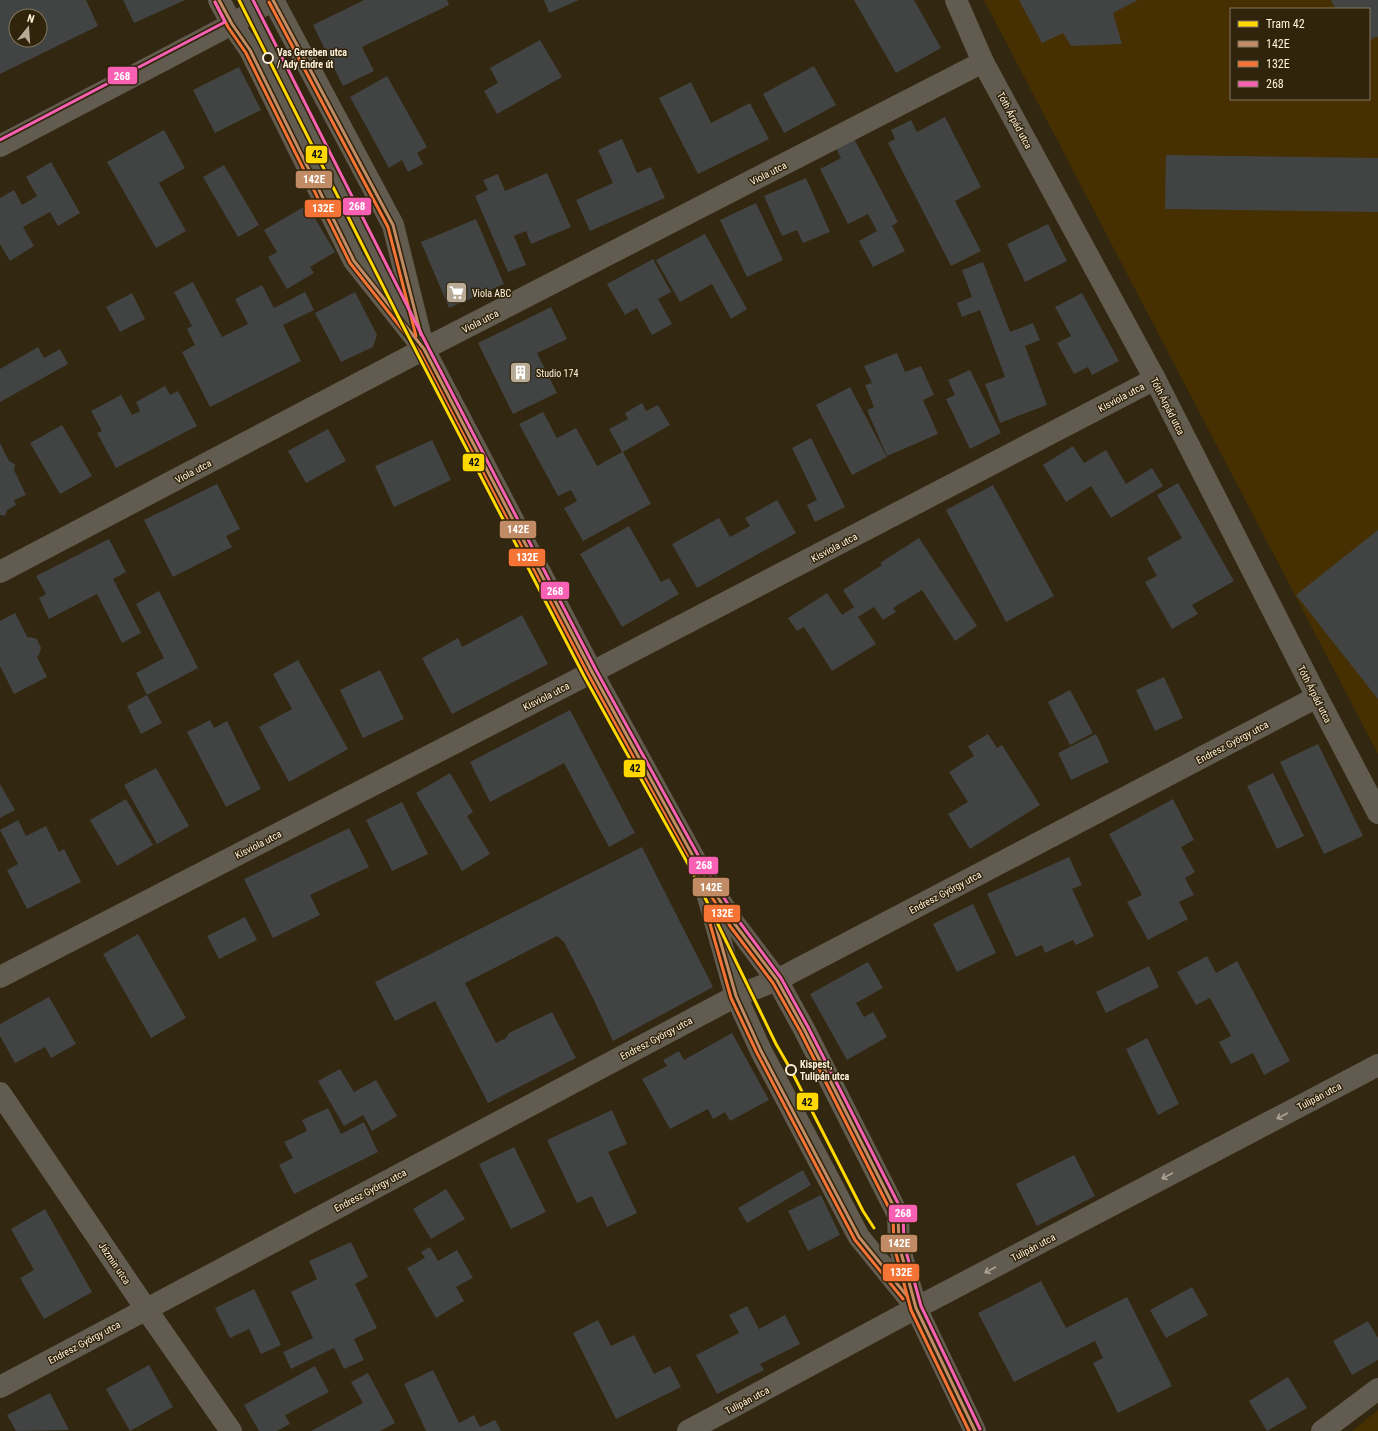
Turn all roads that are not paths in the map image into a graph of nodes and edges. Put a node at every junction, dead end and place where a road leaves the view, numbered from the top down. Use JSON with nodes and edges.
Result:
{"nodes":[{"id":1,"x":219,"y":0,"type":"edge"},
{"id":2,"x":273,"y":0,"type":"edge"},
{"id":3,"x":956,"y":0,"type":"edge"},
{"id":4,"x":250,"y":6,"type":"edge"},
{"id":5,"x":232,"y":24,"type":"junction"},
{"id":6,"x":984,"y":62,"type":"junction"},
{"id":7,"x":0,"y":146,"type":"edge"},
{"id":8,"x":424,"y":349,"type":"junction"},
{"id":9,"x":1155,"y":379,"type":"junction"},
{"id":10,"x":0,"y":572,"type":"edge"},
{"id":11,"x":592,"y":672,"type":"junction"},
{"id":12,"x":1317,"y":697,"type":"junction"},
{"id":13,"x":1378,"y":813,"type":"edge"},
{"id":14,"x":700,"y":870,"type":"junction"},
{"id":15,"x":0,"y":977,"type":"edge"},
{"id":16,"x":777,"y":980,"type":"junction"},
{"id":17,"x":736,"y":996,"type":"junction"},
{"id":18,"x":1378,"y":1065,"type":"edge"},
{"id":19,"x":0,"y":1093,"type":"edge"},
{"id":20,"x":916,"y":1308,"type":"junction"},
{"id":21,"x":146,"y":1309,"type":"junction"},
{"id":22,"x":0,"y":1388,"type":"edge"},
{"id":23,"x":1378,"y":1389,"type":"edge"},
{"id":24,"x":231,"y":1431,"type":"edge"},
{"id":25,"x":688,"y":1431,"type":"edge"},
{"id":26,"x":975,"y":1431,"type":"edge"},
{"id":27,"x":1322,"y":1431,"type":"edge"}],
"edges":[{"from":1,"to":5,"type":"street"},
{"from":2,"to":4,"type":"street"},
{"from":2,"to":8,"type":"street"},
{"from":3,"to":6,"type":"street","name":"Tóth Árpád utca"},
{"from":4,"to":5,"type":"street"},
{"from":4,"to":8,"type":"lane"},
{"from":5,"to":7,"type":"street"},
{"from":5,"to":8,"type":"street"},
{"from":6,"to":8,"type":"street","name":"Viola utca"},
{"from":6,"to":9,"type":"street","name":"Tóth Árpád utca"},
{"from":8,"to":10,"type":"street","name":"Viola utca"},
{"from":8,"to":11,"type":"street"},
{"from":9,"to":11,"type":"street","name":"Kisviola utca"},
{"from":9,"to":12,"type":"street","name":"Tóth Árpád utca"},
{"from":11,"to":14,"type":"street"},
{"from":11,"to":15,"type":"street","name":"Kisviola utca"},
{"from":12,"to":13,"type":"street","name":"Tóth Árpád utca"},
{"from":12,"to":16,"type":"street","name":"Endresz György utca"},
{"from":14,"to":16,"type":"street"},
{"from":14,"to":17,"type":"street"},
{"from":16,"to":17,"type":"street","name":"Endresz György utca"},
{"from":16,"to":20,"type":"street"},
{"from":17,"to":20,"type":"street"},
{"from":17,"to":21,"type":"street","name":"Endresz György utca"},
{"from":18,"to":20,"type":"street","name":"Tulipán utca","one_way":true},
{"from":19,"to":21,"type":"street","name":"Jázmin utca"},
{"from":20,"to":25,"type":"street","name":"Tulipán utca"},
{"from":20,"to":26,"type":"street"},
{"from":21,"to":22,"type":"street","name":"Endresz György utca"},
{"from":21,"to":24,"type":"street","name":"Jázmin utca"},
{"from":23,"to":27,"type":"street"}]}
